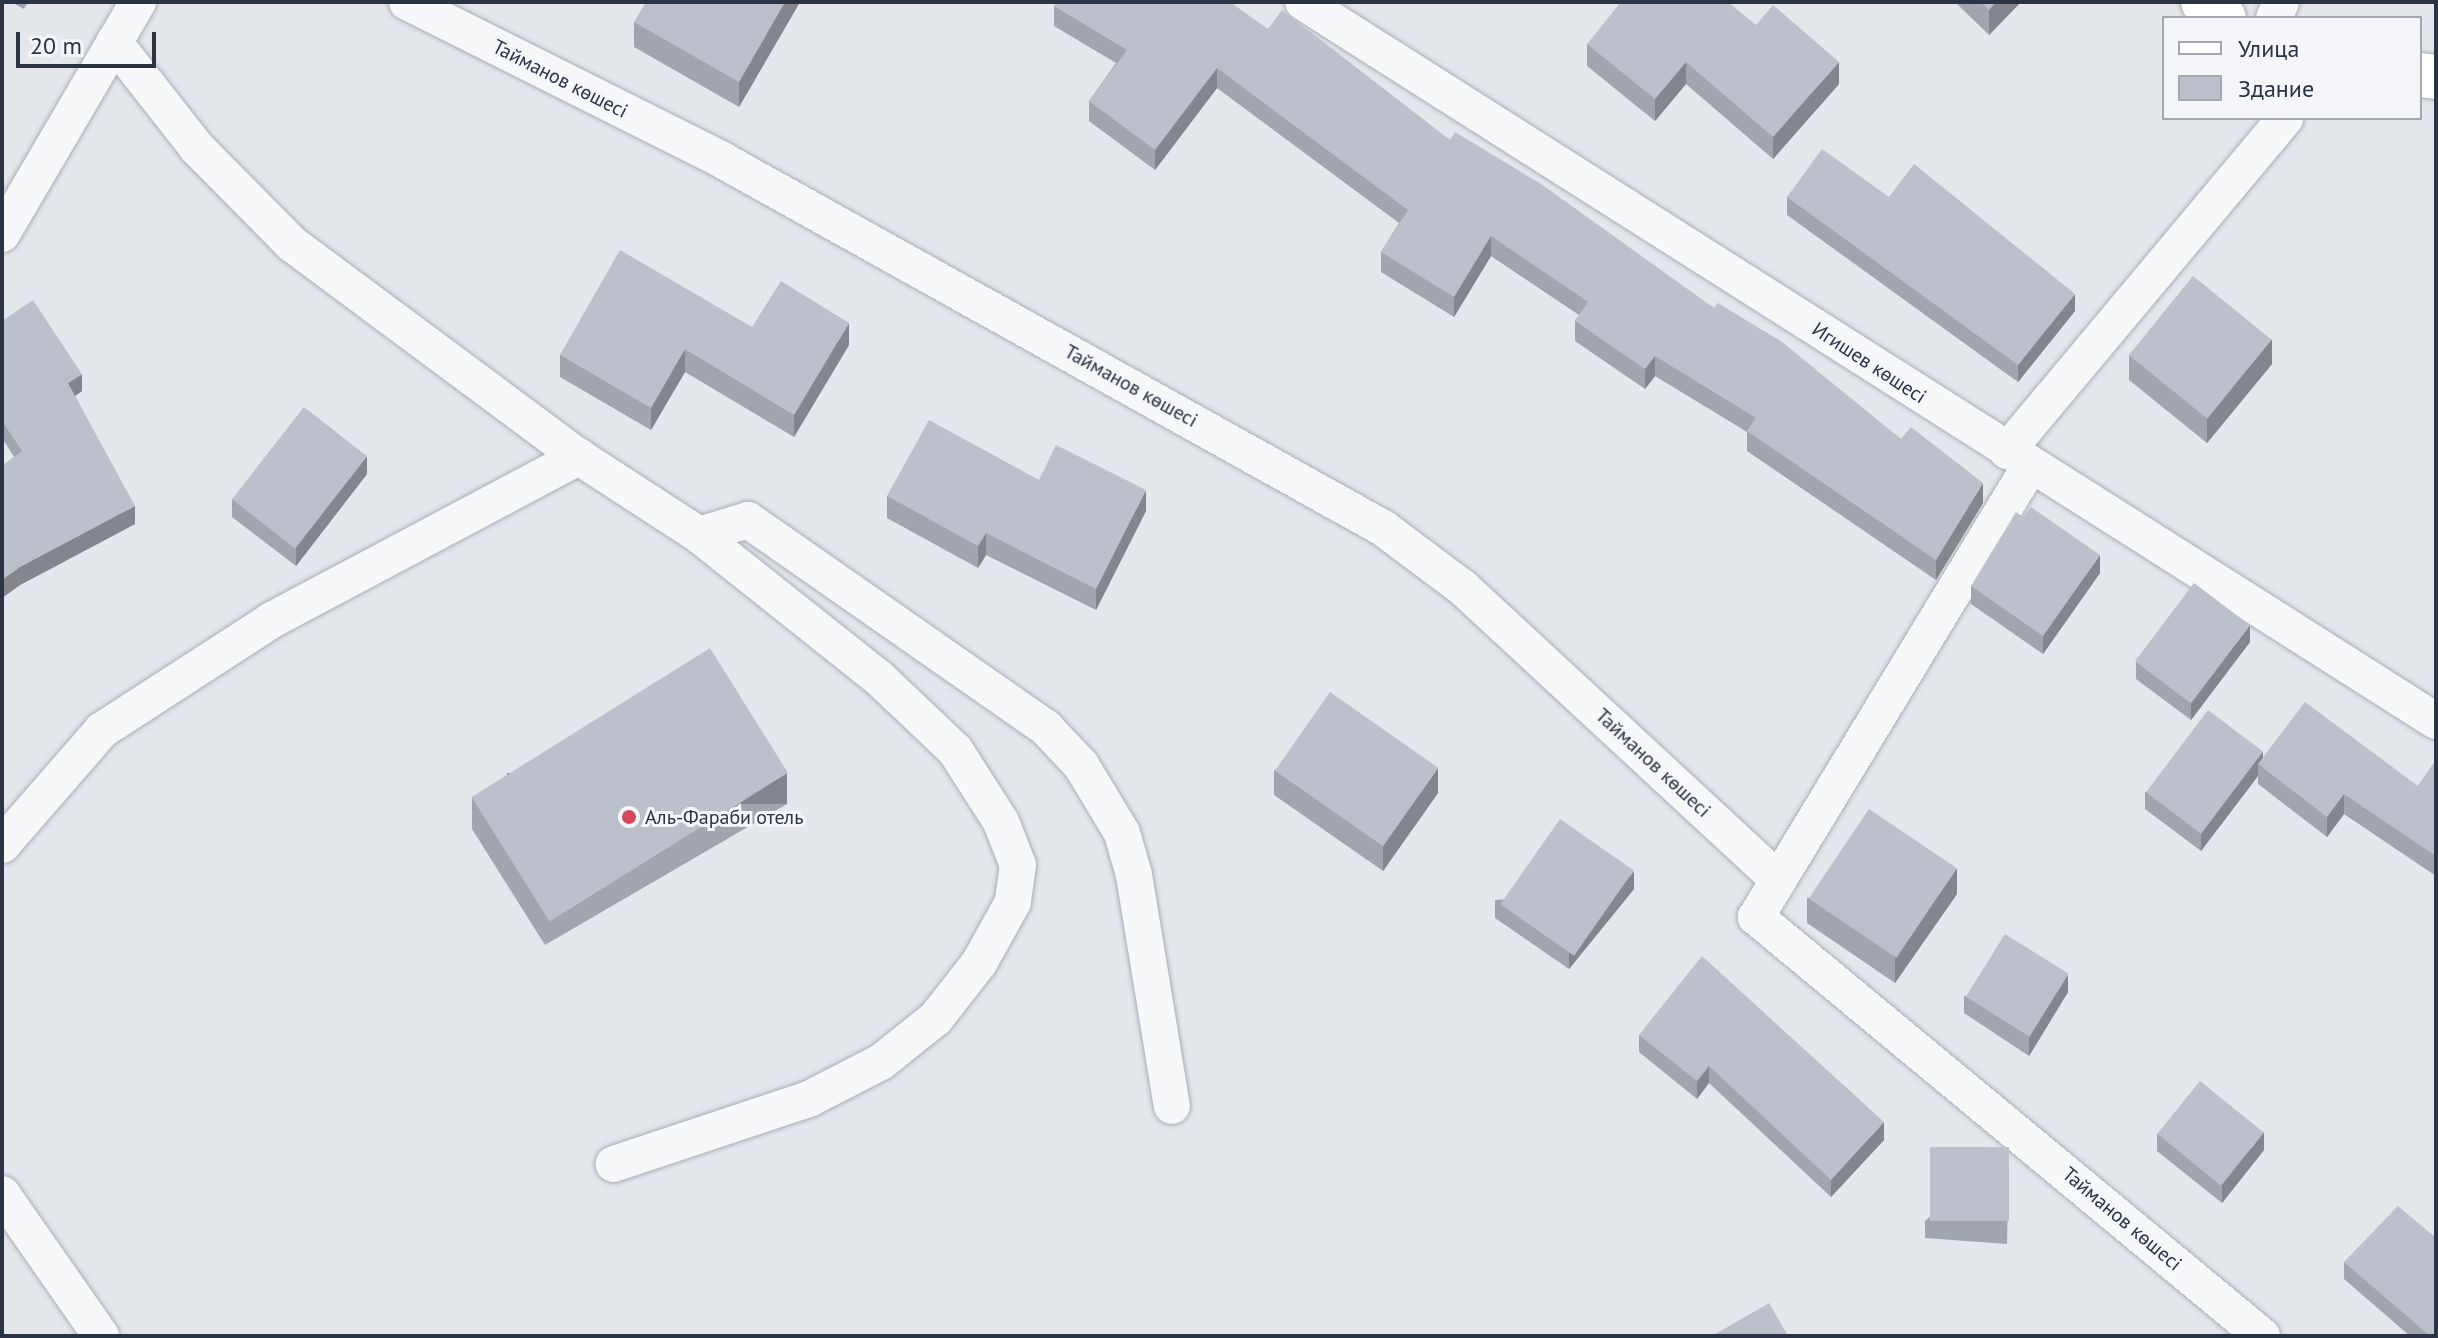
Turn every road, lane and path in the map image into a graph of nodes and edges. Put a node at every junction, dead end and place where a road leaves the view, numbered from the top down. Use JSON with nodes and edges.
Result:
{"nodes":[{"id":1,"x":138,"y":2,"type":"edge"},
{"id":2,"x":407,"y":2,"type":"edge"},
{"id":3,"x":1303,"y":2,"type":"edge"},
{"id":4,"x":2203,"y":2,"type":"edge"},
{"id":5,"x":2221,"y":16,"type":"edge"},
{"id":6,"x":114,"y":42,"type":"junction"},
{"id":7,"x":2283,"y":120,"type":"edge"},
{"id":8,"x":3,"y":230,"type":"edge"},
{"id":9,"x":579,"y":457,"type":"junction"},
{"id":10,"x":2019,"y":458,"type":"junction"},
{"id":11,"x":699,"y":535,"type":"junction"},
{"id":12,"x":2436,"y":721,"type":"edge"},
{"id":13,"x":2,"y":845,"type":"edge"},
{"id":14,"x":1778,"y":880,"type":"junction"},
{"id":15,"x":1172,"y":1106,"type":"dead end"},
{"id":16,"x":614,"y":1164,"type":"dead end"},
{"id":17,"x":2,"y":1194,"type":"edge"},
{"id":18,"x":101,"y":1336,"type":"edge"},
{"id":19,"x":2262,"y":1336,"type":"edge"}],
"edges":[{"from":1,"to":6,"type":"street"},
{"from":2,"to":14,"type":"street","name":"Тайманов көшесі"},
{"from":3,"to":10,"type":"street","name":"Игишев көшесі"},
{"from":4,"to":5,"type":"street"},
{"from":6,"to":8,"type":"street"},
{"from":6,"to":9,"type":"street"},
{"from":7,"to":10,"type":"street","name":"Тайманов көшесі"},
{"from":9,"to":11,"type":"street"},
{"from":9,"to":13,"type":"street"},
{"from":10,"to":12,"type":"street","name":"Игишев көшесі"},
{"from":10,"to":14,"type":"street","name":"Тайманов көшесі"},
{"from":11,"to":15,"type":"street"},
{"from":11,"to":16,"type":"street"},
{"from":14,"to":19,"type":"street","name":"Тайманов көшесі"},
{"from":17,"to":18,"type":"street"}]}
